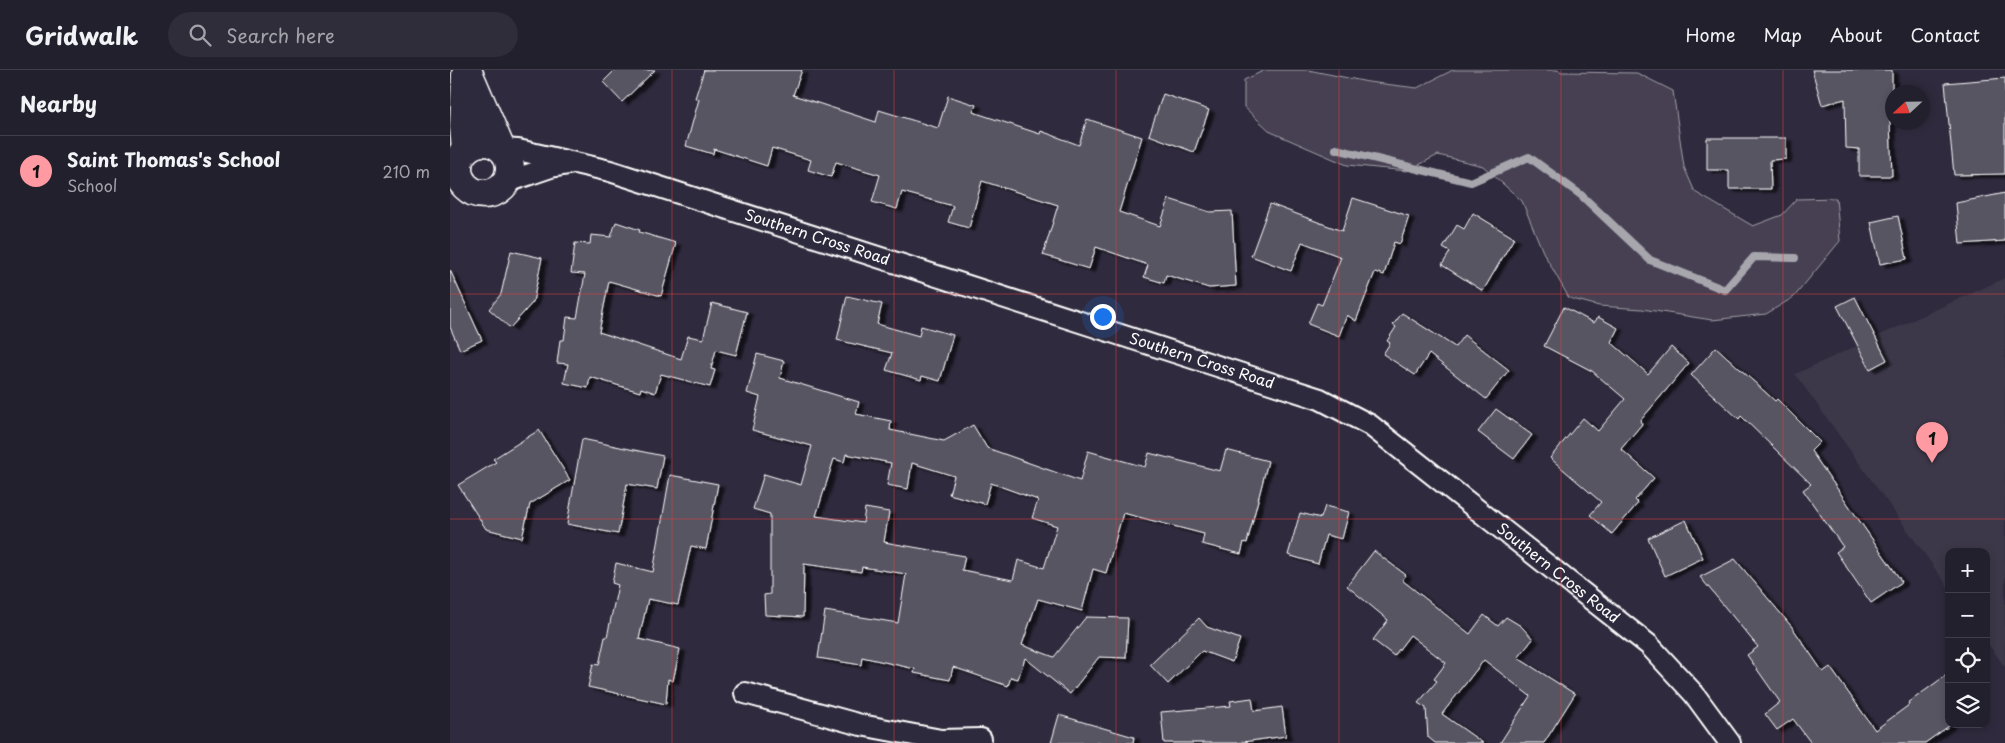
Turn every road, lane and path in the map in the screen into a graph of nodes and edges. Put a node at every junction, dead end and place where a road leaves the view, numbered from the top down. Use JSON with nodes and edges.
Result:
{"nodes":[{"id":1,"x":467,"y":70,"type":"edge"},
{"id":2,"x":501,"y":148,"type":"junction"},
{"id":3,"x":458,"y":162,"type":"edge"},
{"id":4,"x":571,"y":163,"type":"junction"},
{"id":5,"x":507,"y":182,"type":"junction"},
{"id":6,"x":478,"y":194,"type":"junction"},
{"id":7,"x":450,"y":202,"type":"edge"},
{"id":8,"x":745,"y":693,"type":"dead end"},
{"id":9,"x":859,"y":734,"type":"edge"},
{"id":10,"x":981,"y":739,"type":"dead end"},
{"id":11,"x":1730,"y":743,"type":"edge"}],
"edges":[{"from":1,"to":2,"type":"street"},
{"from":1,"to":3,"type":"street"},
{"from":2,"to":3,"type":"street"},
{"from":2,"to":4,"type":"street","name":"Southern Cross Road"},
{"from":2,"to":5,"type":"street"},
{"from":3,"to":6,"type":"street"},
{"from":4,"to":5,"type":"street","name":"Southern Cross Road"},
{"from":4,"to":11,"type":"street","name":"Southern Cross Road"},
{"from":5,"to":6,"type":"street"},
{"from":6,"to":7,"type":"street"},
{"from":8,"to":9,"type":"street"},
{"from":9,"to":10,"type":"street"}]}
